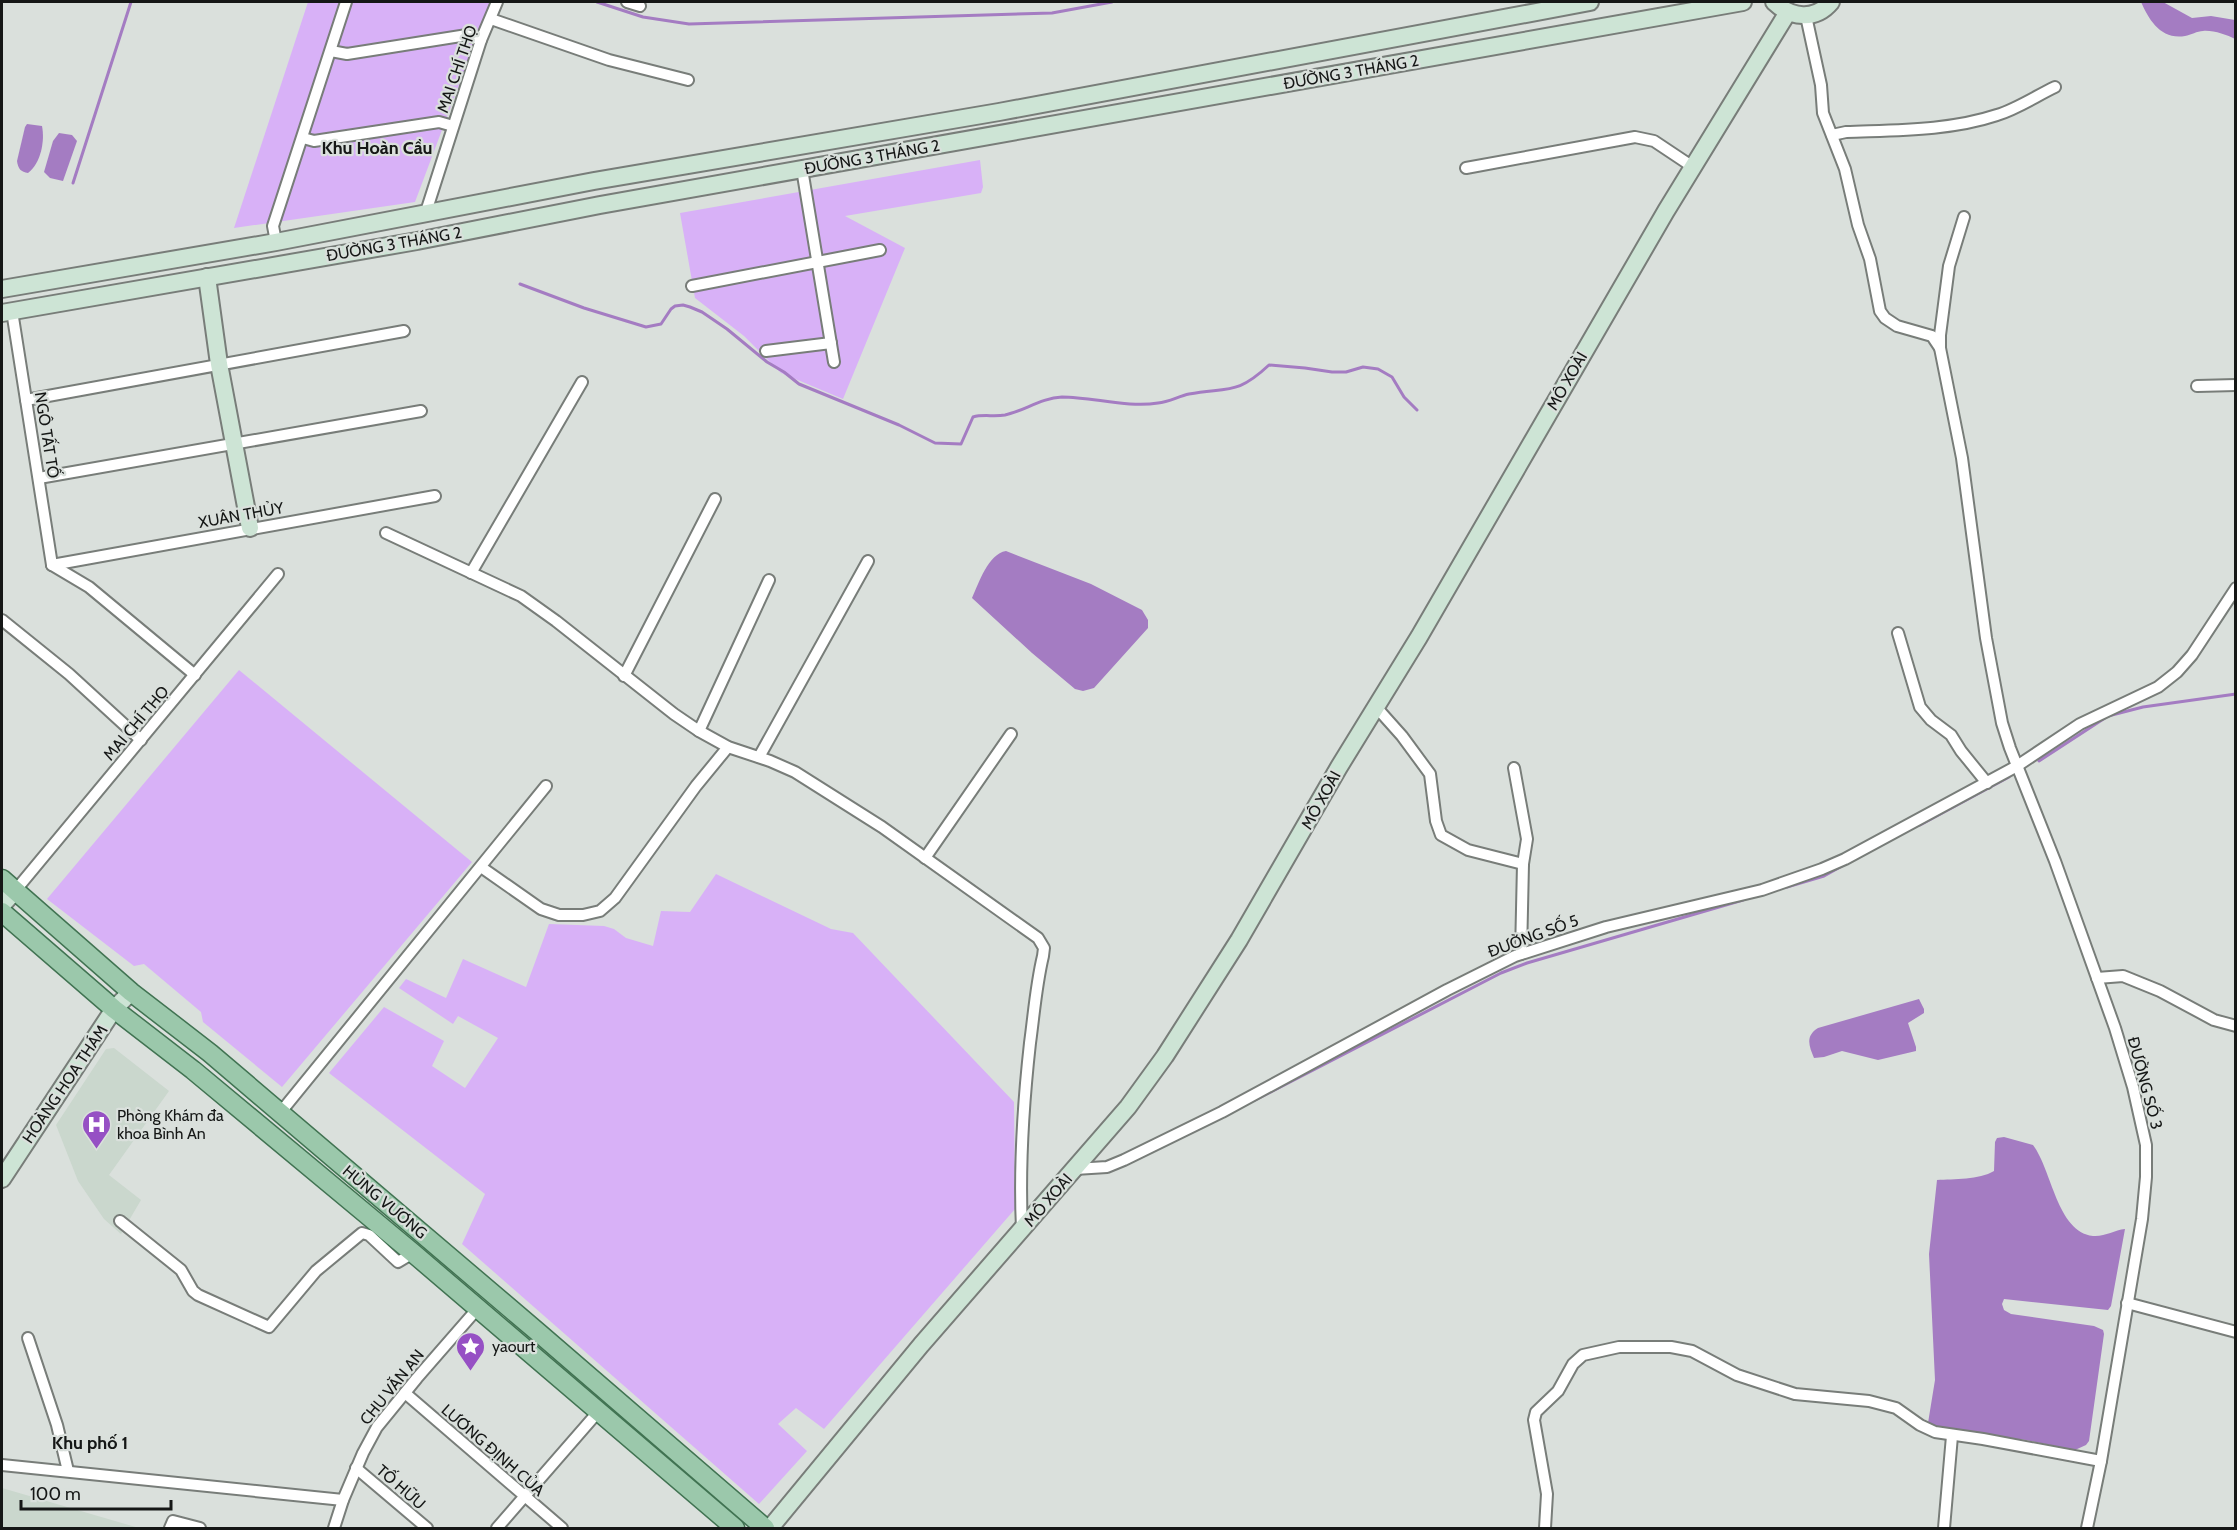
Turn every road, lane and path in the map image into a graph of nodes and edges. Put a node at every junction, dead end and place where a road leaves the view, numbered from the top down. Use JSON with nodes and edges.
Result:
{"nodes":[{"id":1,"x":346,"y":2,"type":"edge"},
{"id":2,"x":497,"y":2,"type":"edge"},
{"id":3,"x":627,"y":2,"type":"edge"},
{"id":4,"x":1590,"y":2,"type":"edge"},
{"id":5,"x":1743,"y":2,"type":"edge"},
{"id":6,"x":1831,"y":2,"type":"edge"},
{"id":7,"x":640,"y":6,"type":"dead end"},
{"id":8,"x":1781,"y":7,"type":"edge"},
{"id":9,"x":1806,"y":16,"type":"junction"},
{"id":10,"x":491,"y":19,"type":"junction"},
{"id":11,"x":1497,"y":20,"type":"junction"},
{"id":12,"x":481,"y":40,"type":"junction"},
{"id":13,"x":1502,"y":45,"type":"junction"},
{"id":14,"x":331,"y":51,"type":"junction"},
{"id":15,"x":688,"y":80,"type":"dead end"},
{"id":16,"x":2055,"y":87,"type":"dead end"},
{"id":17,"x":999,"y":112,"type":"junction"},
{"id":18,"x":453,"y":126,"type":"junction"},
{"id":19,"x":1001,"y":134,"type":"junction"},
{"id":20,"x":1832,"y":135,"type":"junction"},
{"id":21,"x":303,"y":138,"type":"junction"},
{"id":22,"x":1693,"y":167,"type":"junction"},
{"id":23,"x":1466,"y":168,"type":"dead end"},
{"id":24,"x":802,"y":169,"type":"junction"},
{"id":25,"x":594,"y":182,"type":"junction"},
{"id":26,"x":600,"y":206,"type":"junction"},
{"id":27,"x":425,"y":215,"type":"junction"},
{"id":28,"x":1964,"y":217,"type":"dead end"},
{"id":29,"x":276,"y":242,"type":"junction"},
{"id":30,"x":880,"y":250,"type":"dead end"},
{"id":31,"x":817,"y":262,"type":"junction"},
{"id":32,"x":207,"y":277,"type":"junction"},
{"id":33,"x":2,"y":286,"type":"edge"},
{"id":34,"x":692,"y":286,"type":"dead end"},
{"id":35,"x":7,"y":312,"type":"edge"},
{"id":36,"x":404,"y":331,"type":"dead end"},
{"id":37,"x":831,"y":343,"type":"junction"},
{"id":38,"x":1940,"y":348,"type":"junction"},
{"id":39,"x":766,"y":351,"type":"dead end"},
{"id":40,"x":834,"y":363,"type":"dead end"},
{"id":41,"x":219,"y":364,"type":"junction"},
{"id":42,"x":582,"y":382,"type":"dead end"},
{"id":43,"x":2235,"y":385,"type":"edge"},
{"id":44,"x":2197,"y":386,"type":"dead end"},
{"id":45,"x":26,"y":400,"type":"junction"},
{"id":46,"x":421,"y":411,"type":"dead end"},
{"id":47,"x":234,"y":445,"type":"junction"},
{"id":48,"x":39,"y":478,"type":"junction"},
{"id":49,"x":435,"y":496,"type":"dead end"},
{"id":50,"x":715,"y":499,"type":"dead end"},
{"id":51,"x":250,"y":528,"type":"junction"},
{"id":52,"x":386,"y":533,"type":"dead end"},
{"id":53,"x":868,"y":561,"type":"dead end"},
{"id":54,"x":52,"y":565,"type":"junction"},
{"id":55,"x":471,"y":573,"type":"junction"},
{"id":56,"x":278,"y":574,"type":"dead end"},
{"id":57,"x":769,"y":580,"type":"dead end"},
{"id":58,"x":2235,"y":588,"type":"edge"},
{"id":59,"x":2,"y":620,"type":"edge"},
{"id":60,"x":1898,"y":633,"type":"dead end"},
{"id":61,"x":195,"y":675,"type":"junction"},
{"id":62,"x":624,"y":676,"type":"junction"},
{"id":63,"x":1377,"y":708,"type":"junction"},
{"id":64,"x":699,"y":731,"type":"junction"},
{"id":65,"x":1011,"y":734,"type":"dead end"},
{"id":66,"x":141,"y":740,"type":"junction"},
{"id":67,"x":728,"y":747,"type":"junction"},
{"id":68,"x":759,"y":757,"type":"junction"},
{"id":69,"x":2017,"y":766,"type":"junction"},
{"id":70,"x":1514,"y":768,"type":"dead end"},
{"id":71,"x":1987,"y":783,"type":"junction"},
{"id":72,"x":546,"y":786,"type":"dead end"},
{"id":73,"x":925,"y":858,"type":"junction"},
{"id":74,"x":1523,"y":864,"type":"junction"},
{"id":75,"x":481,"y":867,"type":"junction"},
{"id":76,"x":8,"y":885,"type":"edge"},
{"id":77,"x":2,"y":905,"type":"edge"},
{"id":78,"x":2,"y":912,"type":"edge"},
{"id":79,"x":1521,"y":954,"type":"junction"},
{"id":80,"x":2097,"y":978,"type":"junction"},
{"id":81,"x":131,"y":992,"type":"junction"},
{"id":82,"x":114,"y":1009,"type":"junction"},
{"id":83,"x":2235,"y":1026,"type":"edge"},
{"id":84,"x":280,"y":1113,"type":"junction"},
{"id":85,"x":266,"y":1131,"type":"junction"},
{"id":86,"x":1075,"y":1170,"type":"junction"},
{"id":87,"x":2,"y":1179,"type":"edge"},
{"id":88,"x":120,"y":1221,"type":"dead end"},
{"id":89,"x":1023,"y":1229,"type":"junction"},
{"id":90,"x":413,"y":1253,"type":"junction"},
{"id":91,"x":2127,"y":1304,"type":"junction"},
{"id":92,"x":478,"y":1308,"type":"junction"},
{"id":93,"x":2235,"y":1332,"type":"edge"},
{"id":94,"x":28,"y":1338,"type":"dead end"},
{"id":95,"x":405,"y":1393,"type":"junction"},
{"id":96,"x":598,"y":1412,"type":"junction"},
{"id":97,"x":1952,"y":1436,"type":"junction"},
{"id":98,"x":2101,"y":1461,"type":"junction"},
{"id":99,"x":2,"y":1465,"type":"edge"},
{"id":100,"x":356,"y":1468,"type":"junction"},
{"id":101,"x":68,"y":1471,"type":"junction"},
{"id":102,"x":524,"y":1496,"type":"junction"},
{"id":103,"x":343,"y":1500,"type":"junction"},
{"id":104,"x":414,"y":1524,"type":"edge"},
{"id":105,"x":172,"y":1525,"type":"edge"},
{"id":106,"x":200,"y":1528,"type":"edge"},
{"id":107,"x":334,"y":1528,"type":"edge"},
{"id":108,"x":427,"y":1528,"type":"edge"},
{"id":109,"x":497,"y":1528,"type":"edge"},
{"id":110,"x":562,"y":1528,"type":"edge"},
{"id":111,"x":735,"y":1528,"type":"edge"},
{"id":112,"x":765,"y":1528,"type":"edge"},
{"id":113,"x":770,"y":1528,"type":"edge"},
{"id":114,"x":1545,"y":1528,"type":"edge"},
{"id":115,"x":1944,"y":1528,"type":"edge"},
{"id":116,"x":2087,"y":1528,"type":"edge"}],
"edges":[{"from":1,"to":14,"type":"street"},
{"from":2,"to":10,"type":"street","name":"MAI CHÍ THỌ"},
{"from":3,"to":7,"type":"street"},
{"from":4,"to":11,"type":"main road","name":"ĐƯỜNG 3 THÁNG 2"},
{"from":5,"to":13,"type":"main road","name":"ĐƯỜNG 3 THÁNG 2"},
{"from":6,"to":9,"type":"main road"},
{"from":8,"to":9,"type":"main road"},
{"from":8,"to":22,"type":"main road","name":"MÔ XOÀI"},
{"from":9,"to":20,"type":"street"},
{"from":10,"to":12,"type":"street","name":"MAI CHÍ THỌ"},
{"from":10,"to":15,"type":"street"},
{"from":11,"to":13,"type":"main road"},
{"from":11,"to":17,"type":"main road","name":"ĐƯỜNG 3 THÁNG 2"},
{"from":12,"to":14,"type":"street"},
{"from":12,"to":18,"type":"street","name":"MAI CHÍ THỌ"},
{"from":13,"to":19,"type":"main road","name":"ĐƯỜNG 3 THÁNG 2"},
{"from":14,"to":21,"type":"street"},
{"from":16,"to":20,"type":"street"},
{"from":17,"to":19,"type":"main road"},
{"from":17,"to":25,"type":"main road","name":"ĐƯỜNG 3 THÁNG 2"},
{"from":18,"to":21,"type":"street"},
{"from":18,"to":27,"type":"street","name":"MAI CHÍ THỌ"},
{"from":19,"to":24,"type":"main road","name":"ĐƯỜNG 3 THÁNG 2"},
{"from":20,"to":38,"type":"street"},
{"from":21,"to":29,"type":"street"},
{"from":22,"to":23,"type":"street"},
{"from":22,"to":63,"type":"main road","name":"MÔ XOÀI"},
{"from":24,"to":26,"type":"main road","name":"ĐƯỜNG 3 THÁNG 2"},
{"from":24,"to":31,"type":"street"},
{"from":25,"to":26,"type":"main road"},
{"from":25,"to":27,"type":"main road","name":"ĐƯỜNG 3 THÁNG 2"},
{"from":26,"to":32,"type":"main road","name":"ĐƯỜNG 3 THÁNG 2"},
{"from":27,"to":29,"type":"main road","name":"ĐƯỜNG 3 THÁNG 2"},
{"from":28,"to":38,"type":"street","name":"ĐƯỜNG SỐ 3"},
{"from":29,"to":33,"type":"main road","name":"ĐƯỜNG 3 THÁNG 2"},
{"from":30,"to":31,"type":"street"},
{"from":31,"to":34,"type":"street"},
{"from":31,"to":37,"type":"street"},
{"from":32,"to":35,"type":"main road","name":"ĐƯỜNG 3 THÁNG 2"},
{"from":32,"to":41,"type":"main road"},
{"from":35,"to":45,"type":"street","name":"NGÔ TẤT TỐ"},
{"from":36,"to":41,"type":"street"},
{"from":37,"to":39,"type":"street"},
{"from":37,"to":40,"type":"street"},
{"from":38,"to":69,"type":"street","name":"ĐƯỜNG SỐ 3"},
{"from":41,"to":45,"type":"street"},
{"from":41,"to":47,"type":"main road"},
{"from":42,"to":55,"type":"street"},
{"from":43,"to":44,"type":"street"},
{"from":45,"to":48,"type":"street","name":"NGÔ TẤT TỐ"},
{"from":46,"to":47,"type":"street"},
{"from":47,"to":48,"type":"street"},
{"from":47,"to":51,"type":"main road"},
{"from":48,"to":54,"type":"street","name":"NGÔ TẤT TỐ"},
{"from":49,"to":51,"type":"street","name":"XUÂN THỦY"},
{"from":50,"to":62,"type":"street"},
{"from":51,"to":54,"type":"street","name":"XUÂN THỦY"},
{"from":52,"to":55,"type":"street"},
{"from":53,"to":68,"type":"street"},
{"from":54,"to":61,"type":"street"},
{"from":55,"to":62,"type":"street"},
{"from":56,"to":61,"type":"street","name":"MAI CHÍ THỌ"},
{"from":57,"to":64,"type":"street"},
{"from":58,"to":69,"type":"street","name":"ĐƯỜNG SỐ 5"},
{"from":59,"to":66,"type":"street"},
{"from":60,"to":71,"type":"street"},
{"from":61,"to":66,"type":"street","name":"MAI CHÍ THỌ"},
{"from":62,"to":64,"type":"street"},
{"from":63,"to":74,"type":"street"},
{"from":63,"to":86,"type":"main road","name":"MÔ XOÀI"},
{"from":64,"to":67,"type":"street"},
{"from":65,"to":73,"type":"street"},
{"from":66,"to":76,"type":"street","name":"MAI CHÍ THỌ"},
{"from":67,"to":68,"type":"street"},
{"from":67,"to":75,"type":"street"},
{"from":68,"to":73,"type":"street"},
{"from":69,"to":71,"type":"street","name":"ĐƯỜNG SỐ 5"},
{"from":69,"to":80,"type":"street","name":"ĐƯỜNG SỐ 3"},
{"from":70,"to":74,"type":"street"},
{"from":71,"to":79,"type":"street","name":"ĐƯỜNG SỐ 5"},
{"from":72,"to":75,"type":"street"},
{"from":73,"to":89,"type":"street"},
{"from":74,"to":79,"type":"street"},
{"from":75,"to":84,"type":"street"},
{"from":76,"to":77,"type":"main road"},
{"from":76,"to":81,"type":"main road","name":"HÙNG VƯƠNG"},
{"from":78,"to":82,"type":"main road","name":"HÙNG VƯƠNG"},
{"from":79,"to":86,"type":"street","name":"ĐƯỜNG SỐ 5"},
{"from":80,"to":83,"type":"street"},
{"from":80,"to":91,"type":"street","name":"ĐƯỜNG SỐ 3"},
{"from":81,"to":82,"type":"main road","name":"HOÀNG HOA THÁM"},
{"from":81,"to":84,"type":"main road","name":"HÙNG VƯƠNG"},
{"from":82,"to":85,"type":"main road","name":"HÙNG VƯƠNG"},
{"from":82,"to":87,"type":"main road","name":"HOÀNG HOA THÁM"},
{"from":84,"to":85,"type":"main road"},
{"from":84,"to":112,"type":"main road","name":"HÙNG VƯƠNG"},
{"from":85,"to":90,"type":"main road","name":"HÙNG VƯƠNG"},
{"from":86,"to":89,"type":"main road","name":"MÔ XOÀI"},
{"from":88,"to":90,"type":"street"},
{"from":89,"to":113,"type":"main road","name":"MÔ XOÀI"},
{"from":90,"to":92,"type":"main road","name":"HÙNG VƯƠNG"},
{"from":91,"to":93,"type":"street"},
{"from":91,"to":98,"type":"street","name":"ĐƯỜNG SỐ 3"},
{"from":92,"to":95,"type":"street","name":"CHU VĂN AN"},
{"from":92,"to":96,"type":"main road","name":"HÙNG VƯƠNG"},
{"from":94,"to":101,"type":"street"},
{"from":95,"to":100,"type":"street","name":"CHU VĂN AN"},
{"from":95,"to":102,"type":"street","name":"LƯƠNG ĐỊNH CỦA"},
{"from":96,"to":102,"type":"street"},
{"from":96,"to":111,"type":"main road","name":"HÙNG VƯƠNG"},
{"from":97,"to":98,"type":"street"},
{"from":97,"to":114,"type":"street"},
{"from":97,"to":115,"type":"street"},
{"from":98,"to":116,"type":"street","name":"ĐƯỜNG SỐ 3"},
{"from":99,"to":101,"type":"street"},
{"from":100,"to":103,"type":"street","name":"CHU VĂN AN"},
{"from":100,"to":104,"type":"street","name":"TỐ HỮU"},
{"from":101,"to":103,"type":"street"},
{"from":102,"to":109,"type":"street"},
{"from":102,"to":110,"type":"street","name":"LƯƠNG ĐỊNH CỦA"},
{"from":103,"to":107,"type":"street","name":"CHU VĂN AN"},
{"from":104,"to":108,"type":"street","name":"TỐ HỮU"},
{"from":105,"to":106,"type":"street"}]}
